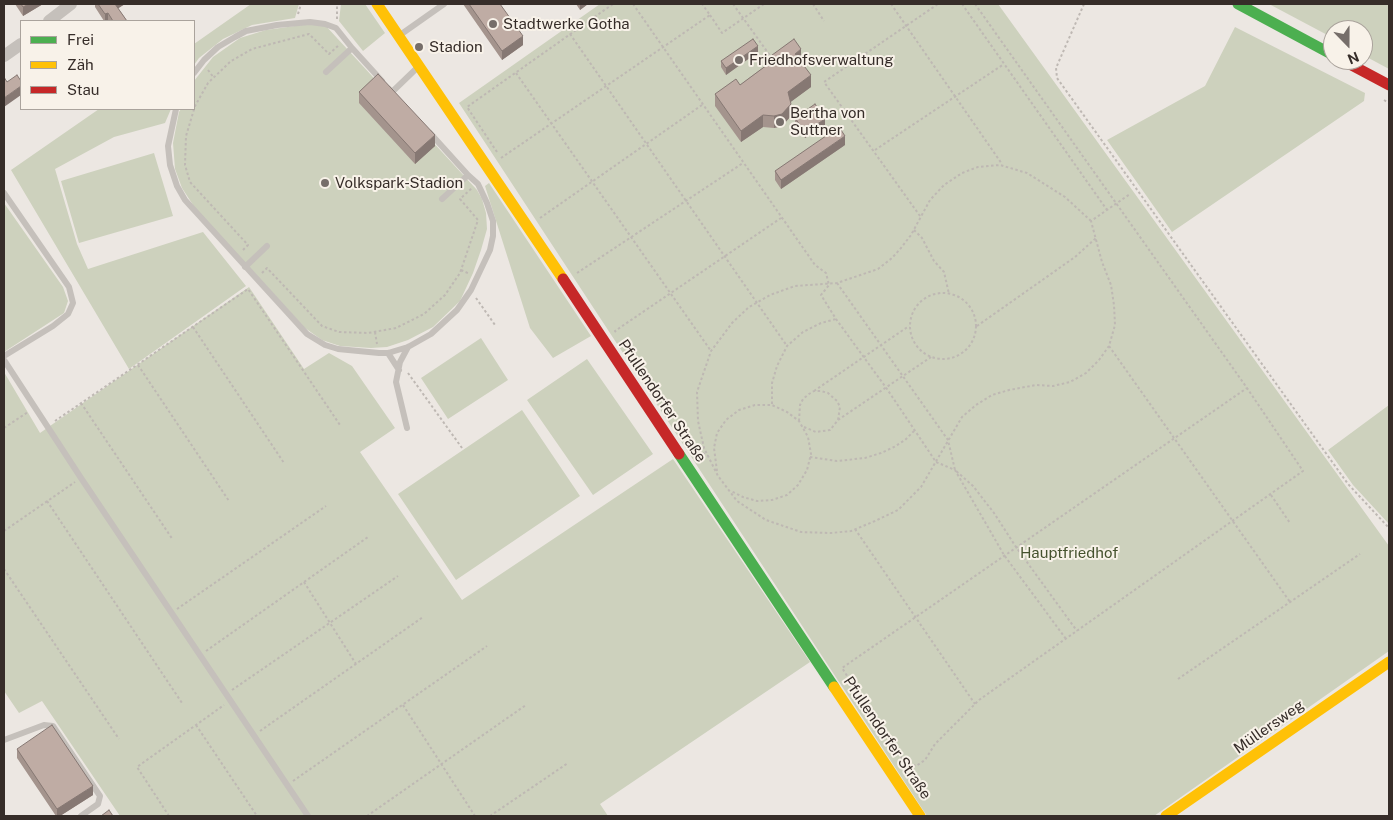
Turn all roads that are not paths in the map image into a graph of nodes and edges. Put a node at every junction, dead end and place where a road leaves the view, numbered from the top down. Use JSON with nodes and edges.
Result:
{"nodes":[{"id":1,"x":71,"y":4,"type":"edge"},
{"id":2,"x":377,"y":4,"type":"edge"},
{"id":3,"x":444,"y":4,"type":"edge"},
{"id":4,"x":1238,"y":4,"type":"edge"},
{"id":5,"x":50,"y":20,"type":"edge"},
{"id":6,"x":399,"y":36,"type":"junction"},
{"id":7,"x":20,"y":45,"type":"edge"},
{"id":8,"x":352,"y":48,"type":"junction"},
{"id":9,"x":1323,"y":50,"type":"edge"},
{"id":10,"x":4,"y":56,"type":"edge"},
{"id":11,"x":419,"y":66,"type":"junction"},
{"id":12,"x":1361,"y":70,"type":"edge"},
{"id":13,"x":195,"y":72,"type":"edge"},
{"id":14,"x":326,"y":72,"type":"dead end"},
{"id":15,"x":1389,"y":85,"type":"edge"},
{"id":16,"x":392,"y":92,"type":"junction"},
{"id":17,"x":399,"y":99,"type":"edge"},
{"id":18,"x":176,"y":110,"type":"edge"},
{"id":19,"x":425,"y":128,"type":"edge"},
{"id":20,"x":468,"y":175,"type":"junction"},
{"id":21,"x":4,"y":193,"type":"edge"},
{"id":22,"x":442,"y":199,"type":"dead end"},
{"id":23,"x":267,"y":246,"type":"dead end"},
{"id":24,"x":244,"y":267,"type":"junction"},
{"id":25,"x":408,"y":347,"type":"junction"},
{"id":26,"x":388,"y":353,"type":"junction"},
{"id":27,"x":4,"y":356,"type":"edge"},
{"id":28,"x":4,"y":360,"type":"edge"},
{"id":29,"x":398,"y":370,"type":"junction"},
{"id":30,"x":407,"y":428,"type":"dead end"},
{"id":31,"x":1389,"y":662,"type":"edge"},
{"id":32,"x":4,"y":740,"type":"edge"},
{"id":33,"x":81,"y":816,"type":"edge"},
{"id":34,"x":308,"y":816,"type":"edge"},
{"id":35,"x":920,"y":816,"type":"edge"},
{"id":36,"x":1166,"y":816,"type":"edge"}],
"edges":[{"from":1,"to":5,"type":"street"},
{"from":2,"to":6,"type":"street","name":"Pfullendorfer Straße"},
{"from":3,"to":6,"type":"lane"},
{"from":4,"to":9,"type":"street"},
{"from":6,"to":11,"type":"street","name":"Pfullendorfer Straße"},
{"from":7,"to":10,"type":"street"},
{"from":8,"to":13,"type":"lane"},
{"from":8,"to":14,"type":"lane"},
{"from":8,"to":16,"type":"lane"},
{"from":11,"to":16,"type":"lane"},
{"from":11,"to":35,"type":"street","name":"Pfullendorfer Straße"},
{"from":12,"to":15,"type":"street"},
{"from":16,"to":17,"type":"lane"},
{"from":18,"to":24,"type":"lane"},
{"from":19,"to":20,"type":"lane"},
{"from":20,"to":22,"type":"lane"},
{"from":20,"to":25,"type":"lane"},
{"from":21,"to":27,"type":"lane"},
{"from":23,"to":24,"type":"lane"},
{"from":24,"to":26,"type":"lane"},
{"from":25,"to":26,"type":"lane"},
{"from":25,"to":29,"type":"lane"},
{"from":26,"to":29,"type":"lane"},
{"from":28,"to":34,"type":"lane"},
{"from":29,"to":30,"type":"lane"},
{"from":31,"to":36,"type":"street","name":"Müllersweg"},
{"from":32,"to":33,"type":"lane"}]}
